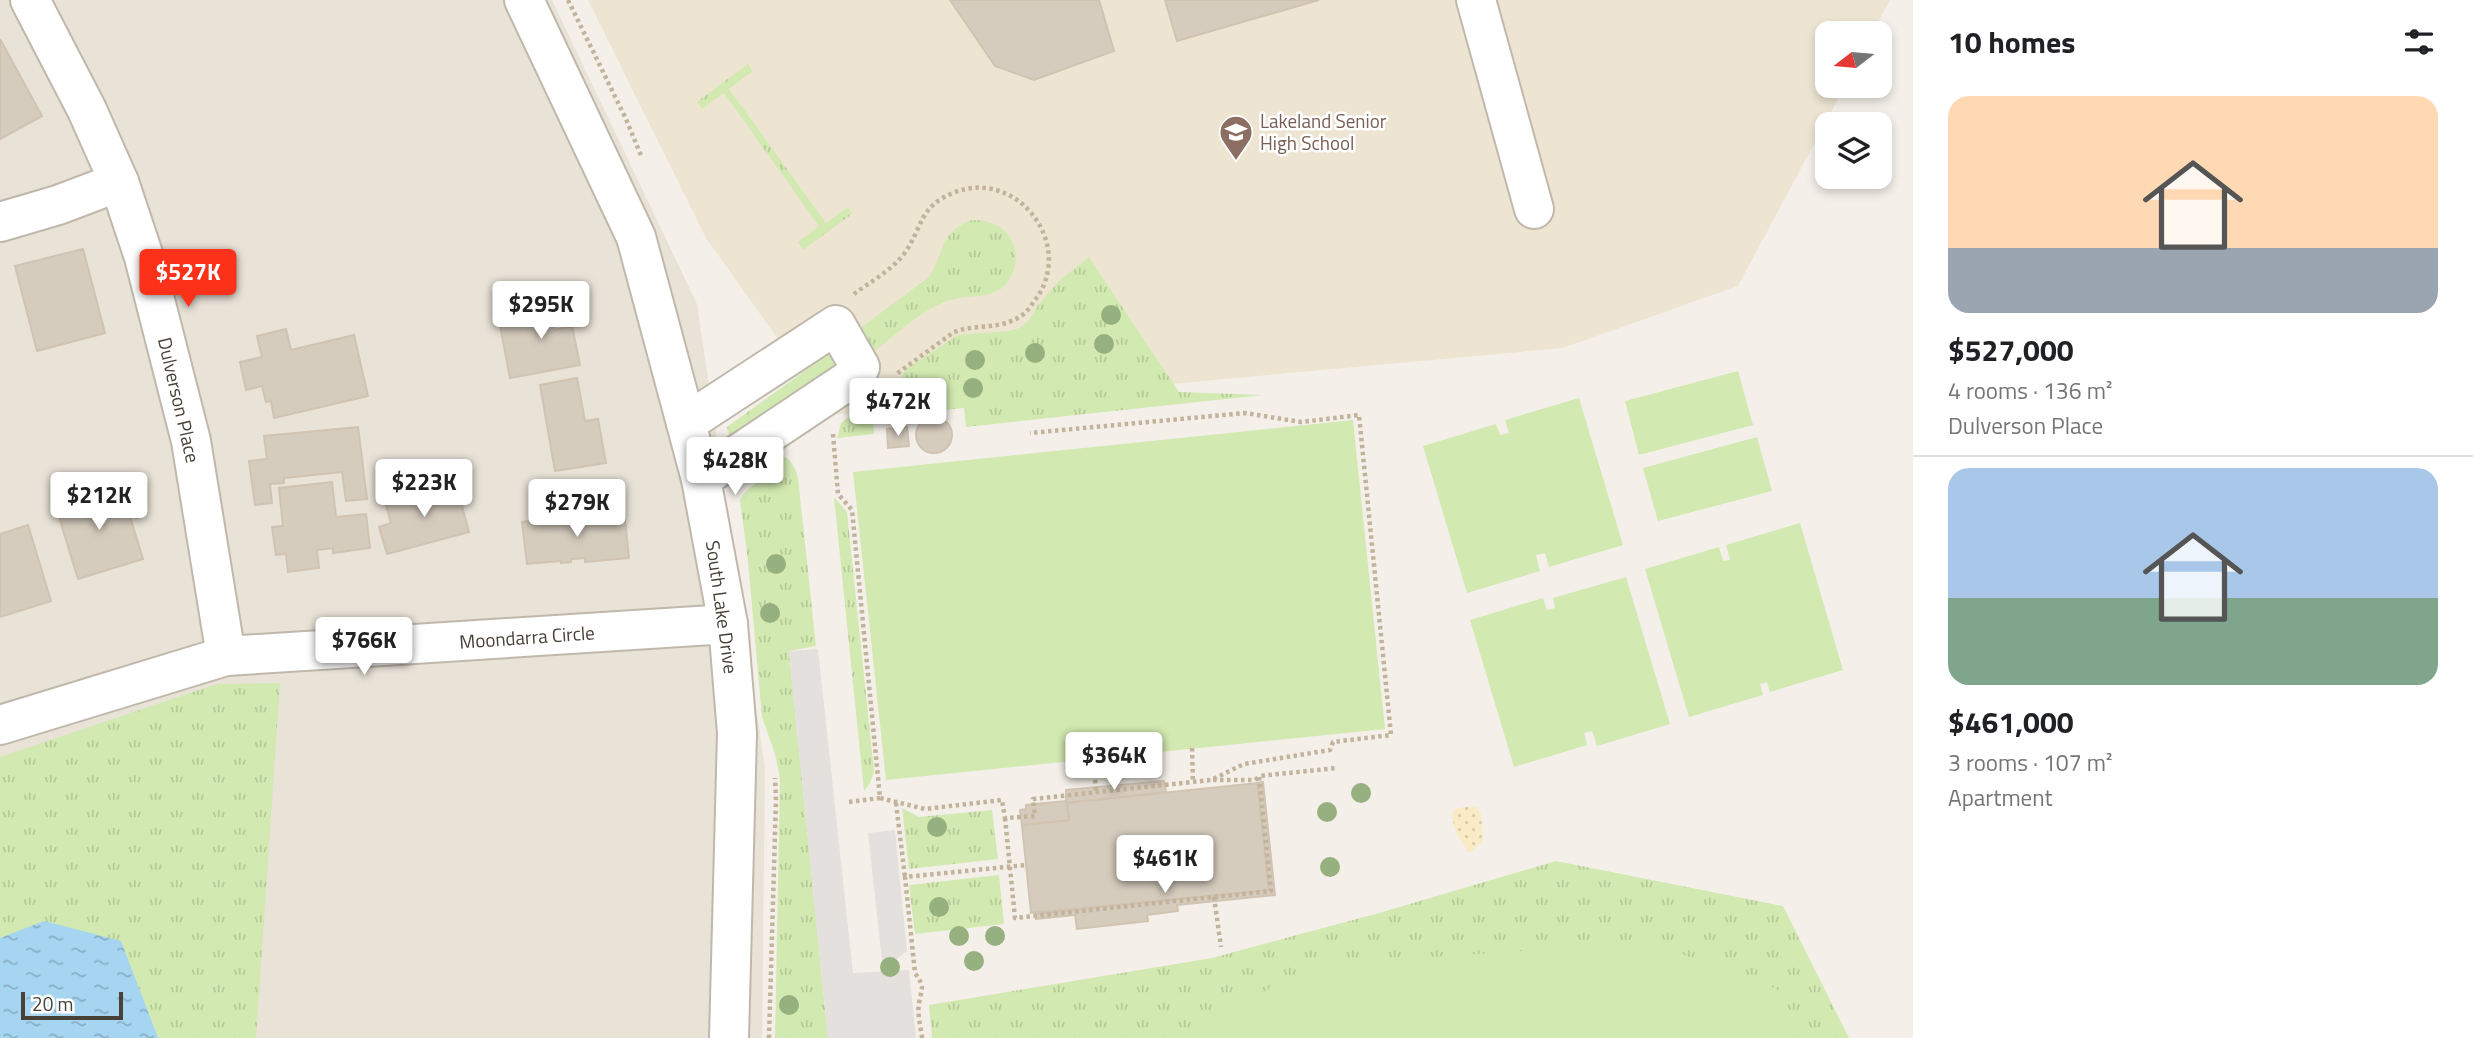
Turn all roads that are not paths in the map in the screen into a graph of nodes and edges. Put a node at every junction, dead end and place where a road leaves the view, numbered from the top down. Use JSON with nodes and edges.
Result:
{"nodes":[{"id":1,"x":30,"y":0,"type":"edge"},
{"id":2,"x":524,"y":0,"type":"edge"},
{"id":3,"x":1476,"y":0,"type":"edge"},
{"id":4,"x":119,"y":182,"type":"junction"},
{"id":5,"x":1534,"y":209,"type":"dead end"},
{"id":6,"x":0,"y":222,"type":"edge"},
{"id":7,"x":686,"y":423,"type":"junction"},
{"id":8,"x":701,"y":480,"type":"junction"},
{"id":9,"x":728,"y":624,"type":"junction"},
{"id":10,"x":226,"y":656,"type":"junction"},
{"id":11,"x":0,"y":726,"type":"edge"},
{"id":12,"x":729,"y":1038,"type":"edge"}],
"edges":[{"from":1,"to":4,"type":"street","name":"Dulverson Place"},
{"from":2,"to":7,"type":"street","name":"South Lake Drive"},
{"from":3,"to":5,"type":"street"},
{"from":4,"to":6,"type":"street"},
{"from":4,"to":10,"type":"street","name":"Dulverson Place"},
{"from":7,"to":8,"type":"street","name":"South Lake Drive"},
{"from":7,"to":8,"type":"street"},
{"from":8,"to":9,"type":"street","name":"South Lake Drive"},
{"from":9,"to":10,"type":"street","name":"Moondarra Circle"},
{"from":9,"to":12,"type":"street","name":"South Lake Drive"},
{"from":10,"to":11,"type":"street","name":"Moondarra Circle"}]}
